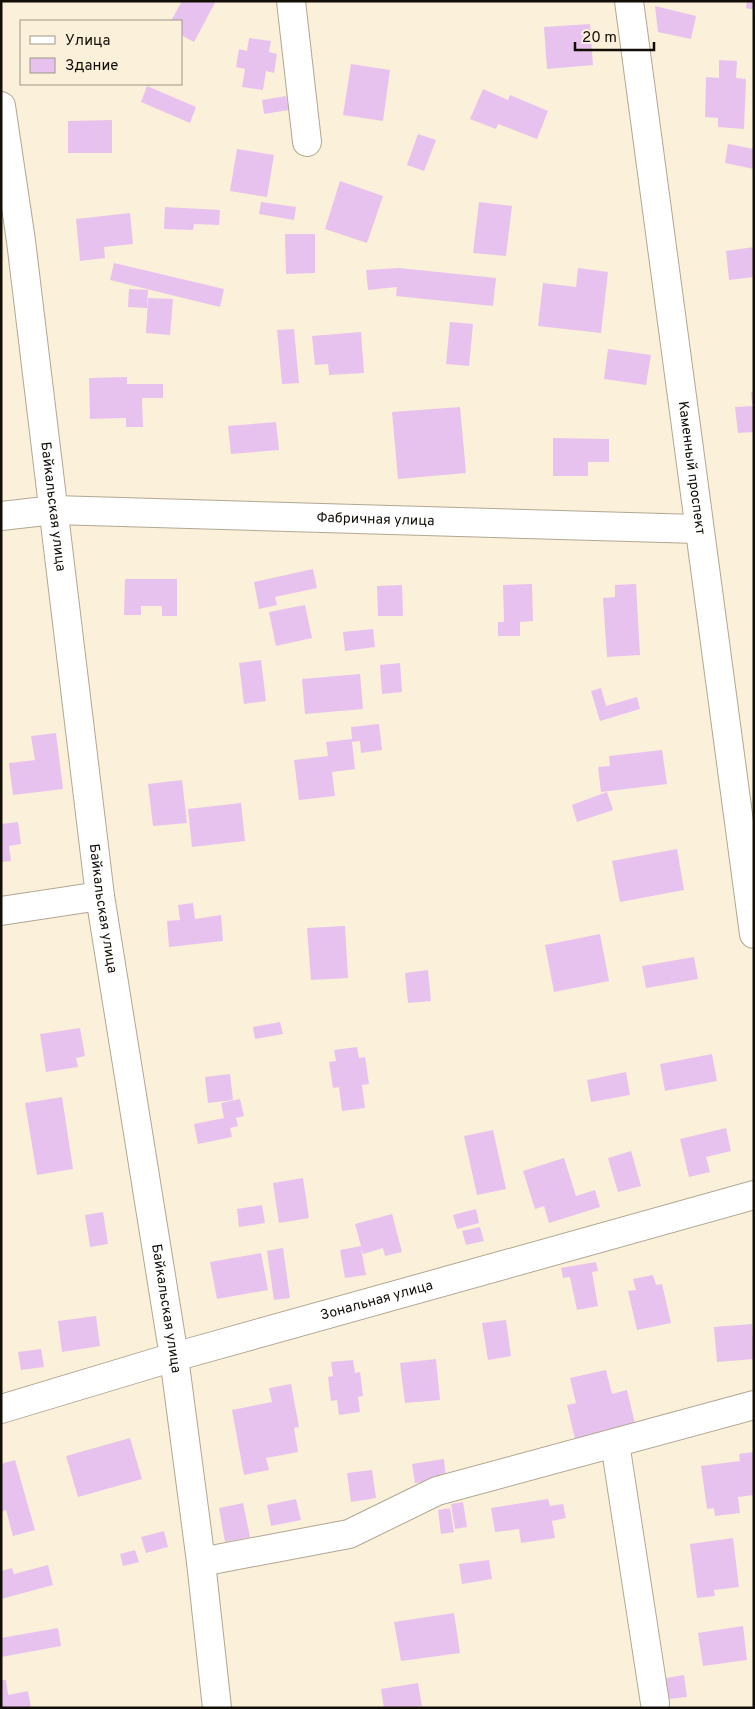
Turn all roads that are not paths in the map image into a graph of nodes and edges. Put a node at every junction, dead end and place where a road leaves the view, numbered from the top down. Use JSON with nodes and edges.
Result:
{"nodes":[{"id":1,"x":291,"y":1,"type":"edge"},
{"id":2,"x":629,"y":1,"type":"edge"},
{"id":3,"x":1,"y":106,"type":"edge"},
{"id":4,"x":307,"y":142,"type":"dead end"},
{"id":5,"x":11,"y":242,"type":"edge"},
{"id":6,"x":54,"y":510,"type":"junction"},
{"id":7,"x":1,"y":516,"type":"edge"},
{"id":8,"x":698,"y":529,"type":"junction"},
{"id":9,"x":100,"y":896,"type":"junction"},
{"id":10,"x":1,"y":911,"type":"edge"},
{"id":11,"x":754,"y":934,"type":"edge"},
{"id":12,"x":754,"y":1195,"type":"edge"},
{"id":13,"x":174,"y":1357,"type":"junction"},
{"id":14,"x":754,"y":1405,"type":"edge"},
{"id":15,"x":1,"y":1409,"type":"edge"},
{"id":16,"x":614,"y":1443,"type":"junction"},
{"id":17,"x":201,"y":1562,"type":"junction"},
{"id":18,"x":655,"y":1703,"type":"dead end"},
{"id":19,"x":217,"y":1708,"type":"edge"}],
"edges":[{"from":1,"to":4,"type":"street"},
{"from":2,"to":8,"type":"street","name":"Каменный проспект"},
{"from":3,"to":5,"type":"street","name":"Байкальская улица"},
{"from":5,"to":6,"type":"street","name":"Байкальская улица"},
{"from":6,"to":7,"type":"street","name":"Фабричная улица"},
{"from":6,"to":8,"type":"street","name":"Фабричная улица"},
{"from":6,"to":9,"type":"street","name":"Байкальская улица"},
{"from":8,"to":11,"type":"street","name":"Каменный проспект"},
{"from":9,"to":10,"type":"street"},
{"from":9,"to":13,"type":"street","name":"Байкальская улица"},
{"from":12,"to":13,"type":"street","name":"Зональная улица"},
{"from":13,"to":15,"type":"street","name":"Зональная улица"},
{"from":13,"to":17,"type":"street","name":"Байкальская улица"},
{"from":14,"to":16,"type":"street"},
{"from":16,"to":17,"type":"street"},
{"from":16,"to":18,"type":"street"},
{"from":17,"to":19,"type":"street","name":"Байкальская улица"}]}
